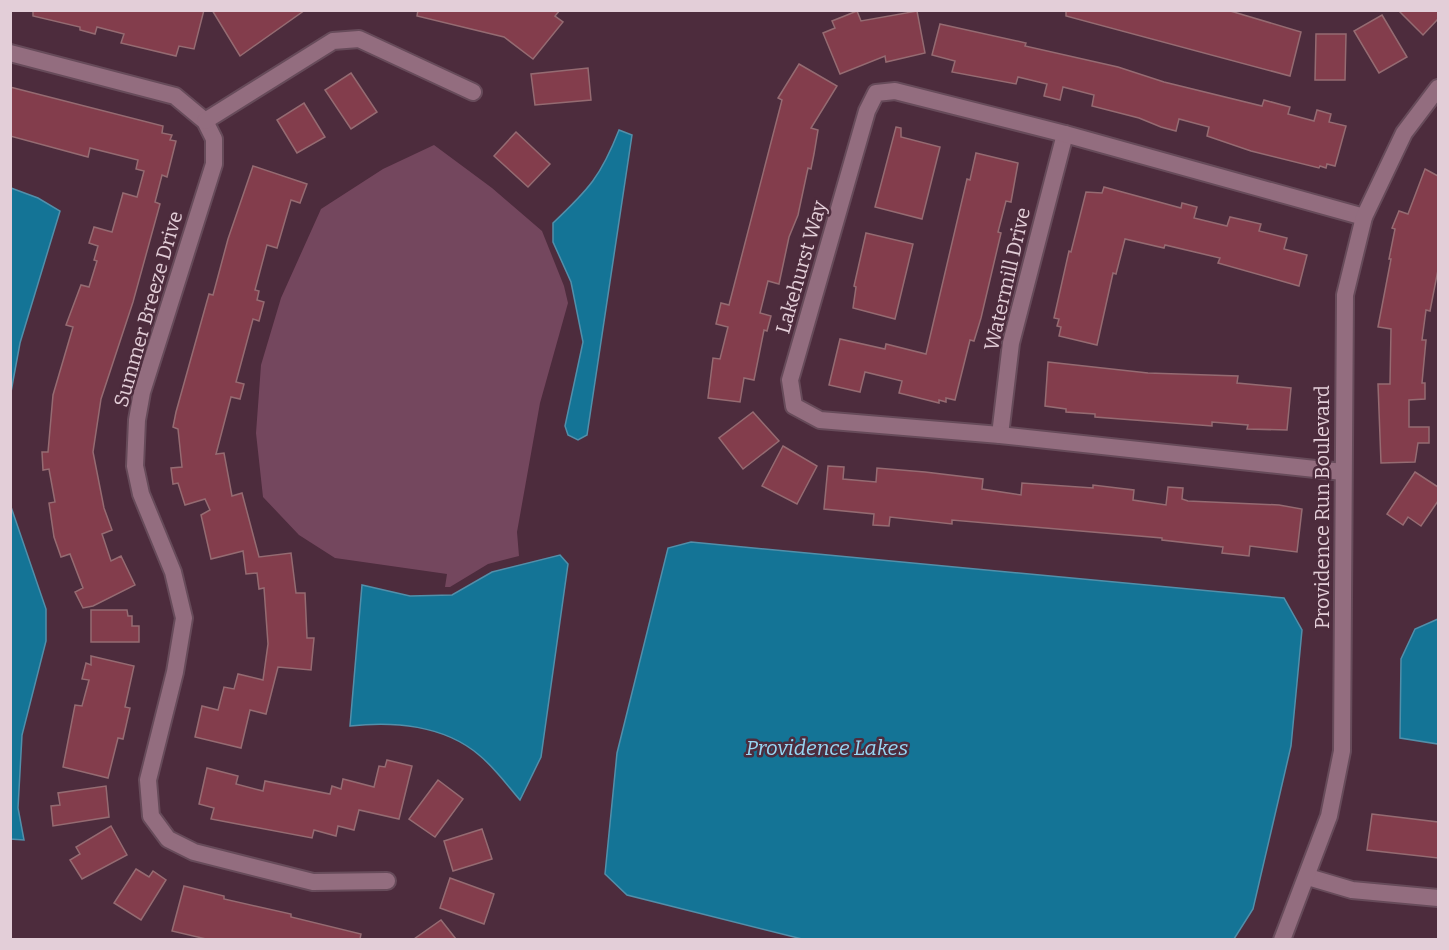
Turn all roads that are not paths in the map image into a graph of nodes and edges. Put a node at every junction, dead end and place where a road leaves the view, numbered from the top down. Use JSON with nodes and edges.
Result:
{"nodes":[{"id":1,"x":10,"y":52,"type":"edge"},
{"id":2,"x":1438,"y":88,"type":"edge"},
{"id":3,"x":473,"y":92,"type":"dead end"},
{"id":4,"x":205,"y":121,"type":"junction"},
{"id":5,"x":1065,"y":134,"type":"junction"},
{"id":6,"x":1364,"y":217,"type":"junction"},
{"id":7,"x":1000,"y":435,"type":"junction"},
{"id":8,"x":1342,"y":472,"type":"junction"},
{"id":9,"x":1308,"y":878,"type":"junction"},
{"id":10,"x":387,"y":881,"type":"dead end"},
{"id":11,"x":1438,"y":898,"type":"edge"},
{"id":12,"x":1282,"y":939,"type":"edge"}],
"edges":[{"from":1,"to":4,"type":"street"},
{"from":2,"to":6,"type":"street","name":"Providence Run Boulevard"},
{"from":3,"to":4,"type":"street"},
{"from":4,"to":10,"type":"street","name":"Summer Breeze Drive"},
{"from":5,"to":6,"type":"street","name":"Lakehurst Way"},
{"from":5,"to":7,"type":"street","name":"Watermill Drive"},
{"from":5,"to":7,"type":"street","name":"Lakehurst Way"},
{"from":6,"to":8,"type":"street","name":"Providence Run Boulevard"},
{"from":7,"to":8,"type":"street","name":"Lakehurst Way"},
{"from":8,"to":9,"type":"street","name":"Providence Run Boulevard"},
{"from":9,"to":11,"type":"street"},
{"from":9,"to":12,"type":"street","name":"Providence Run Boulevard"}]}
